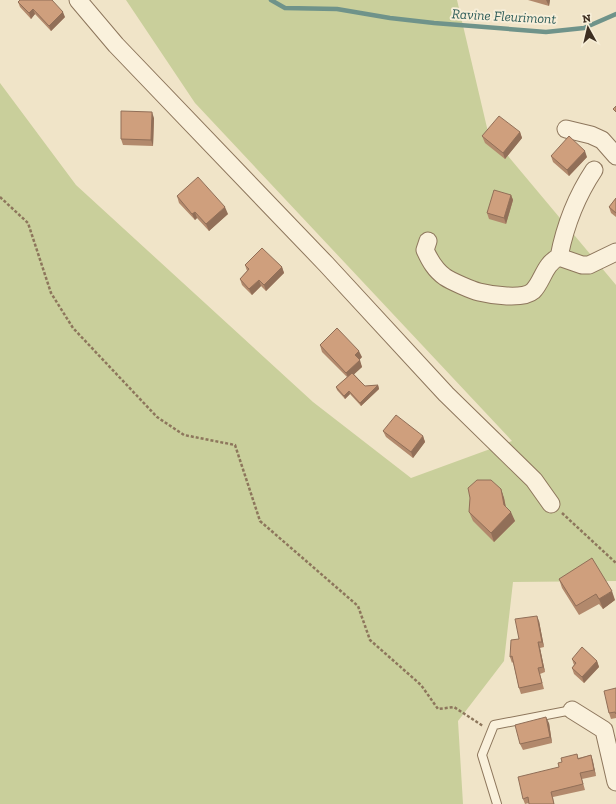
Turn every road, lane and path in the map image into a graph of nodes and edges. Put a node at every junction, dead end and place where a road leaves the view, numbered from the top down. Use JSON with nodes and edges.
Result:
{"nodes":[{"id":1,"x":78,"y":0,"type":"edge"},
{"id":2,"x":566,"y":129,"type":"dead end"},
{"id":3,"x":616,"y":156,"type":"edge"},
{"id":4,"x":594,"y":170,"type":"dead end"},
{"id":5,"x":0,"y":197,"type":"edge"},
{"id":6,"x":428,"y":241,"type":"dead end"},
{"id":7,"x":616,"y":252,"type":"edge"},
{"id":8,"x":559,"y":257,"type":"junction"},
{"id":9,"x":552,"y":504,"type":"joint"},
{"id":10,"x":616,"y":563,"type":"edge"},
{"id":11,"x":572,"y":710,"type":"joint"},
{"id":12,"x":494,"y":725,"type":"junction"},
{"id":13,"x":616,"y":782,"type":"edge"},
{"id":14,"x":497,"y":804,"type":"edge"}],
"edges":[{"from":1,"to":9,"type":"street"},
{"from":2,"to":3,"type":"street"},
{"from":4,"to":8,"type":"street"},
{"from":5,"to":12,"type":"path"},
{"from":6,"to":8,"type":"street"},
{"from":7,"to":8,"type":"street"},
{"from":9,"to":10,"type":"path"},
{"from":11,"to":12,"type":"lane"},
{"from":11,"to":13,"type":"street"},
{"from":12,"to":14,"type":"lane"}]}
